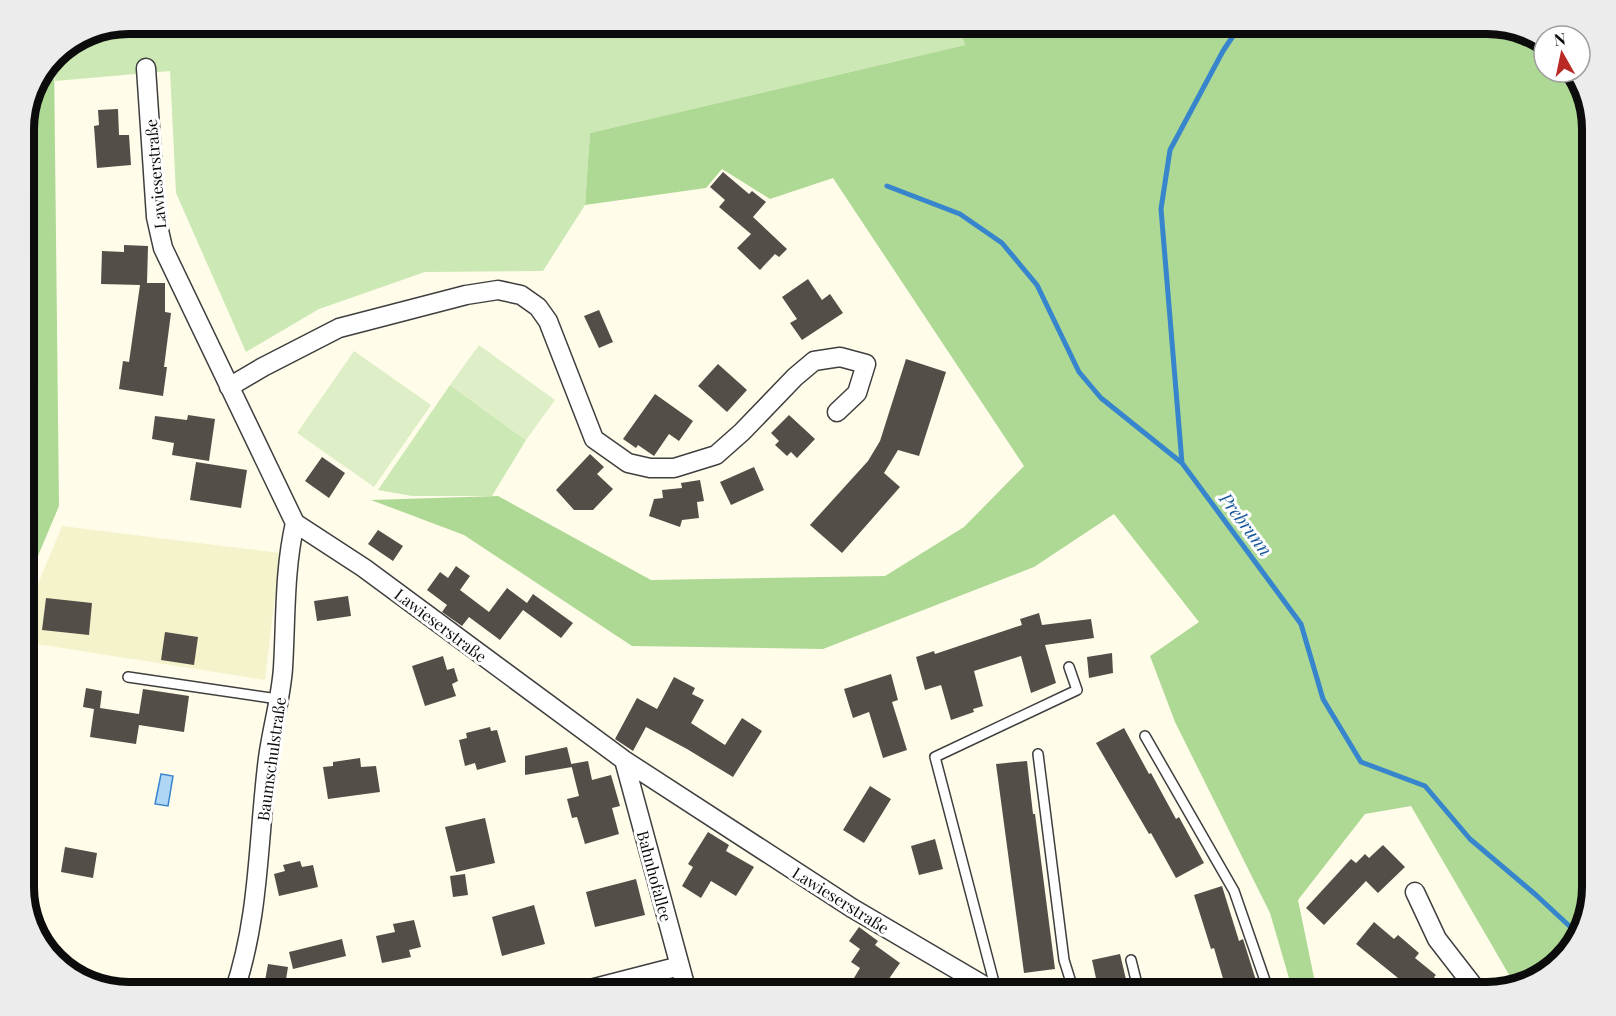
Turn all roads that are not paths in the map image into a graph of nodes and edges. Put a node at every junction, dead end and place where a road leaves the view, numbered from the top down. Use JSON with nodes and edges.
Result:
{"nodes":[{"id":1,"x":146,"y":68,"type":"dead end"},
{"id":2,"x":228,"y":387,"type":"junction"},
{"id":3,"x":837,"y":412,"type":"dead end"},
{"id":4,"x":295,"y":523,"type":"junction"},
{"id":5,"x":1069,"y":667,"type":"dead end"},
{"id":6,"x":129,"y":678,"type":"dead end"},
{"id":7,"x":278,"y":699,"type":"junction"},
{"id":8,"x":1145,"y":736,"type":"dead end"},
{"id":9,"x":1038,"y":754,"type":"dead end"},
{"id":10,"x":624,"y":760,"type":"junction"},
{"id":11,"x":1415,"y":892,"type":"dead end"},
{"id":12,"x":1131,"y":960,"type":"dead end"},
{"id":13,"x":680,"y":966,"type":"junction"},
{"id":14,"x":237,"y":982,"type":"edge"},
{"id":15,"x":618,"y":982,"type":"edge"},
{"id":16,"x":684,"y":982,"type":"edge"},
{"id":17,"x":979,"y":982,"type":"edge"},
{"id":18,"x":993,"y":982,"type":"edge"},
{"id":19,"x":1071,"y":982,"type":"edge"},
{"id":20,"x":1136,"y":982,"type":"edge"},
{"id":21,"x":1266,"y":982,"type":"edge"},
{"id":22,"x":1470,"y":982,"type":"edge"}],
"edges":[{"from":1,"to":2,"type":"street","name":"Lawieserstraße"},
{"from":2,"to":3,"type":"street"},
{"from":2,"to":4,"type":"street","name":"Lawieserstraße"},
{"from":4,"to":7,"type":"street","name":"Baumschulstraße"},
{"from":4,"to":10,"type":"street","name":"Lawieserstraße"},
{"from":5,"to":18,"type":"lane"},
{"from":6,"to":7,"type":"lane"},
{"from":7,"to":14,"type":"street","name":"Baumschulstraße"},
{"from":8,"to":21,"type":"lane"},
{"from":9,"to":19,"type":"lane"},
{"from":10,"to":13,"type":"street","name":"Bahnhofallee"},
{"from":10,"to":17,"type":"street","name":"Lawieserstraße"},
{"from":11,"to":22,"type":"street"},
{"from":12,"to":20,"type":"lane"},
{"from":13,"to":15,"type":"street"},
{"from":13,"to":16,"type":"street","name":"Bahnhofallee"}]}
